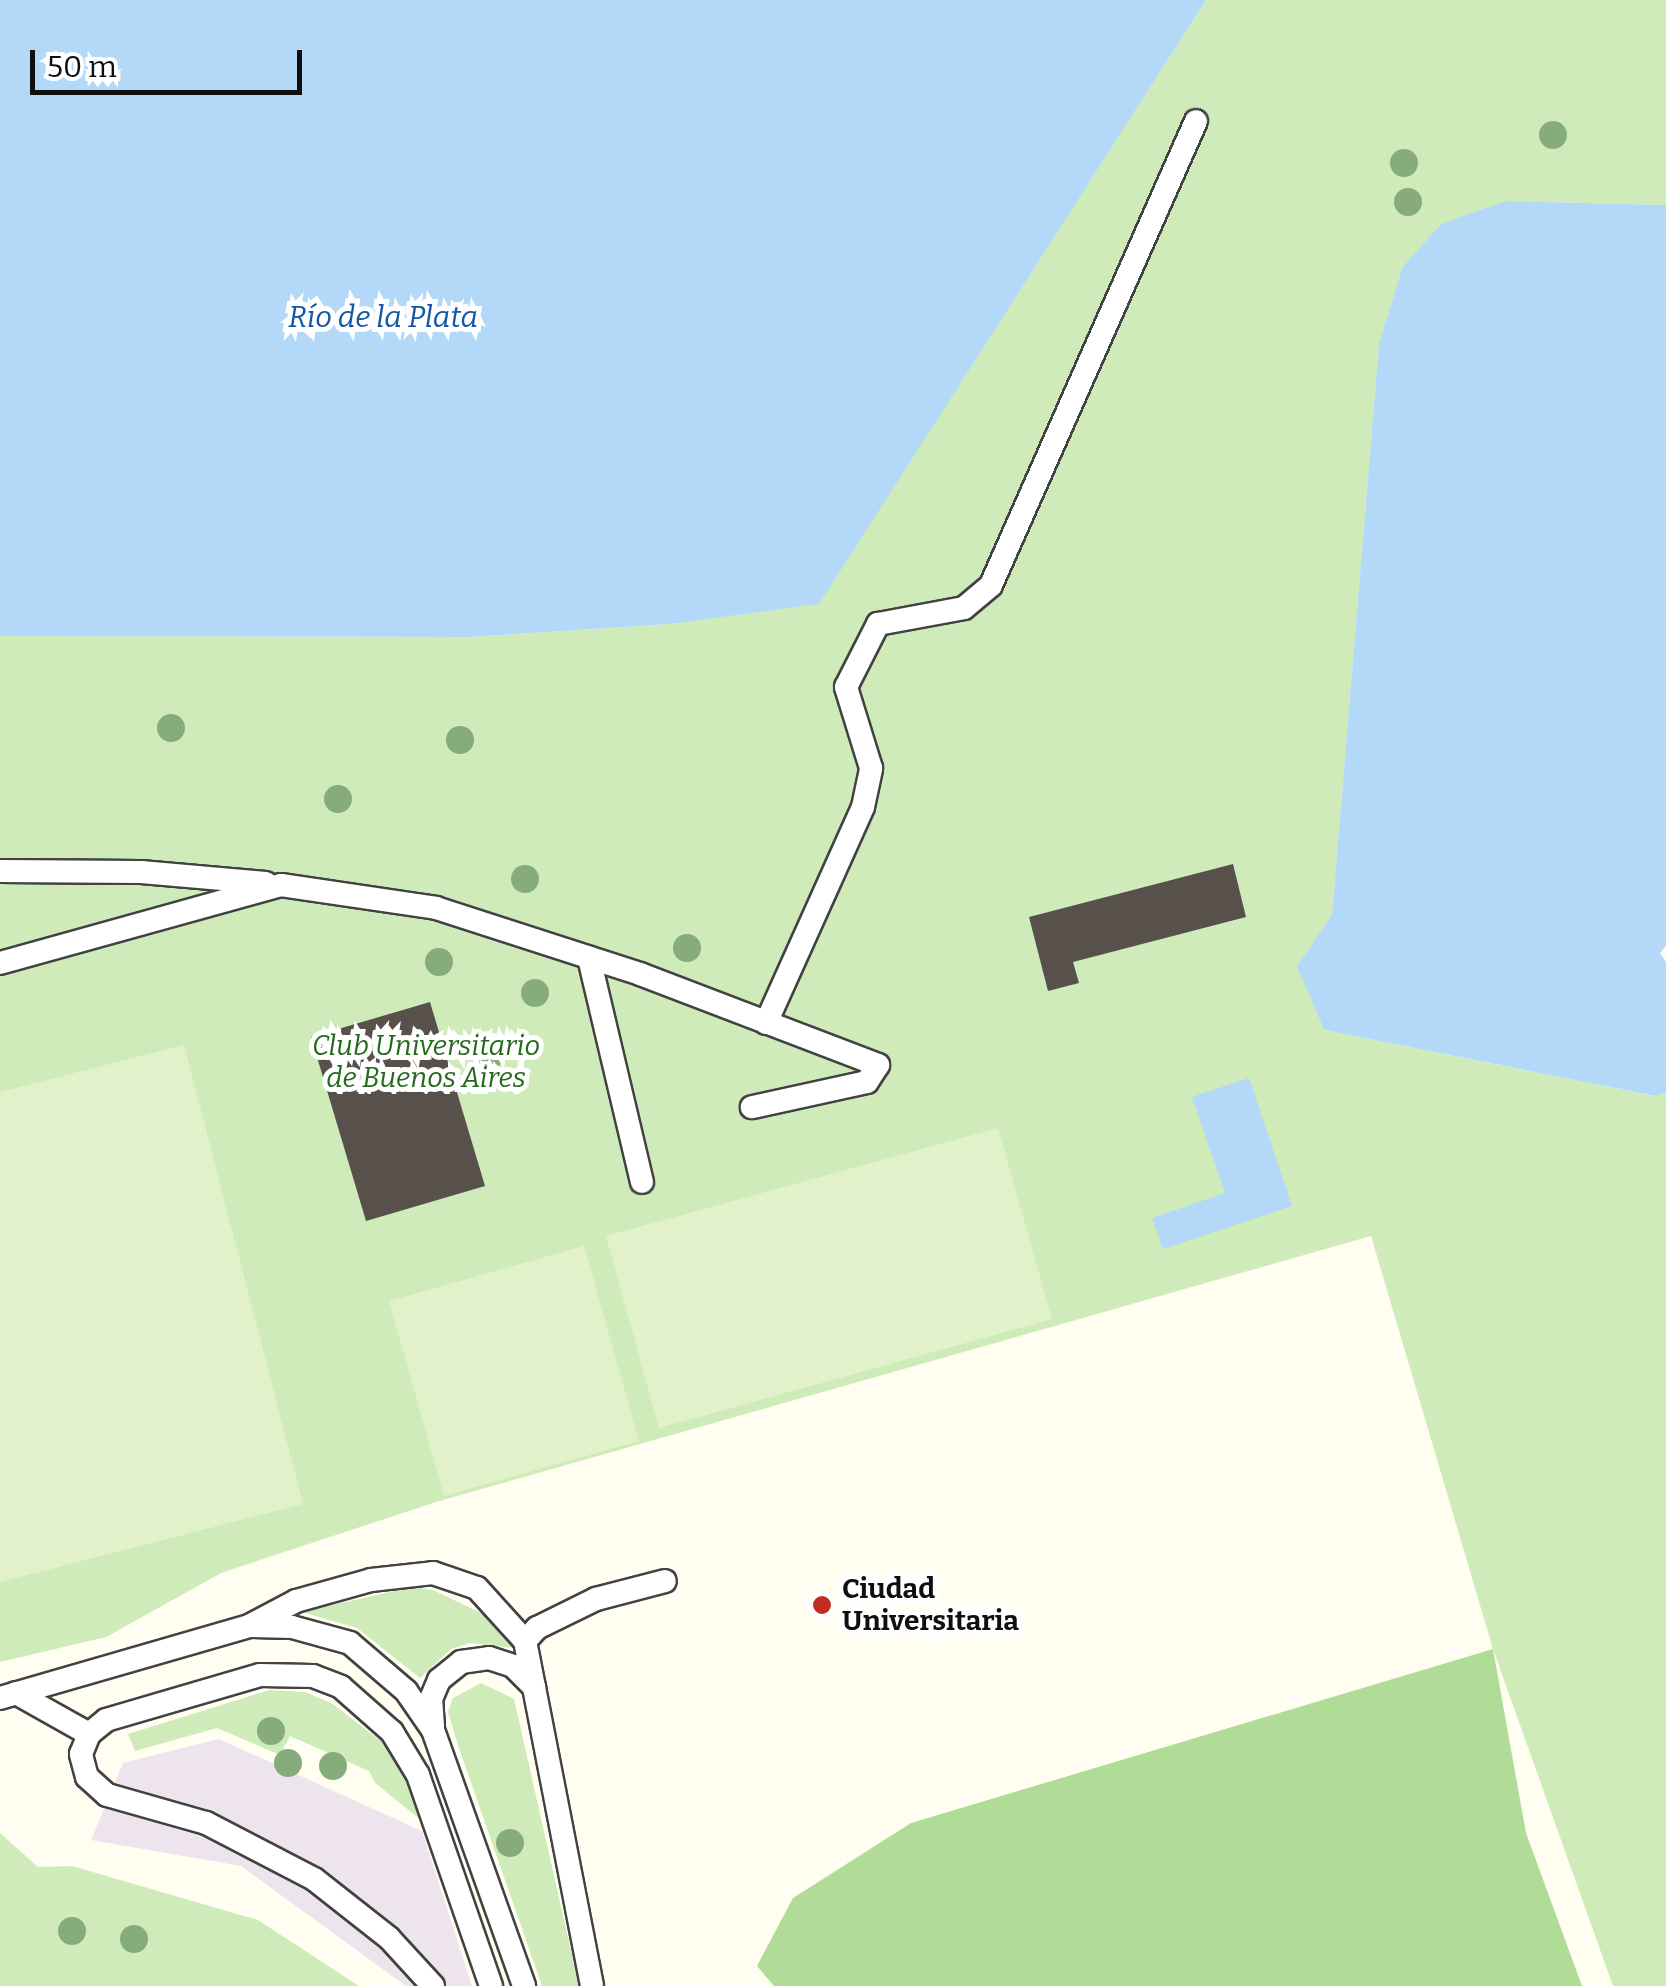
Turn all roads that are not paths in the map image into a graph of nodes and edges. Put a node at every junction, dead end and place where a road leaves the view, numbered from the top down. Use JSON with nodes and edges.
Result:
{"nodes":[{"id":1,"x":1196,"y":122,"type":"dead end"},
{"id":2,"x":0,"y":871,"type":"edge"},
{"id":3,"x":281,"y":885,"type":"junction"},
{"id":4,"x":589,"y":958,"type":"junction"},
{"id":5,"x":0,"y":963,"type":"edge"},
{"id":6,"x":766,"y":1023,"type":"junction"},
{"id":7,"x":752,"y":1107,"type":"dead end"},
{"id":8,"x":642,"y":1182,"type":"dead end"},
{"id":9,"x":665,"y":1581,"type":"dead end"},
{"id":10,"x":249,"y":1626,"type":"junction"},
{"id":11,"x":526,"y":1640,"type":"junction"},
{"id":12,"x":534,"y":1687,"type":"junction"},
{"id":13,"x":8,"y":1695,"type":"edge"},
{"id":14,"x":434,"y":1730,"type":"junction"},
{"id":15,"x":89,"y":1734,"type":"junction"},
{"id":16,"x":433,"y":1986,"type":"edge"},
{"id":17,"x":491,"y":1986,"type":"edge"},
{"id":18,"x":524,"y":1986,"type":"edge"},
{"id":19,"x":592,"y":1986,"type":"edge"}],
"edges":[{"from":1,"to":6,"type":"lane"},
{"from":2,"to":3,"type":"lane"},
{"from":3,"to":4,"type":"lane"},
{"from":3,"to":5,"type":"lane"},
{"from":4,"to":6,"type":"lane"},
{"from":4,"to":8,"type":"lane"},
{"from":6,"to":7,"type":"lane"},
{"from":9,"to":11,"type":"lane"},
{"from":10,"to":11,"type":"lane"},
{"from":10,"to":13,"type":"lane"},
{"from":10,"to":14,"type":"lane"},
{"from":11,"to":12,"type":"lane"},
{"from":12,"to":14,"type":"lane"},
{"from":12,"to":19,"type":"lane"},
{"from":13,"to":15,"type":"lane"},
{"from":14,"to":18,"type":"lane"},
{"from":15,"to":16,"type":"lane"},
{"from":15,"to":17,"type":"lane"}]}
